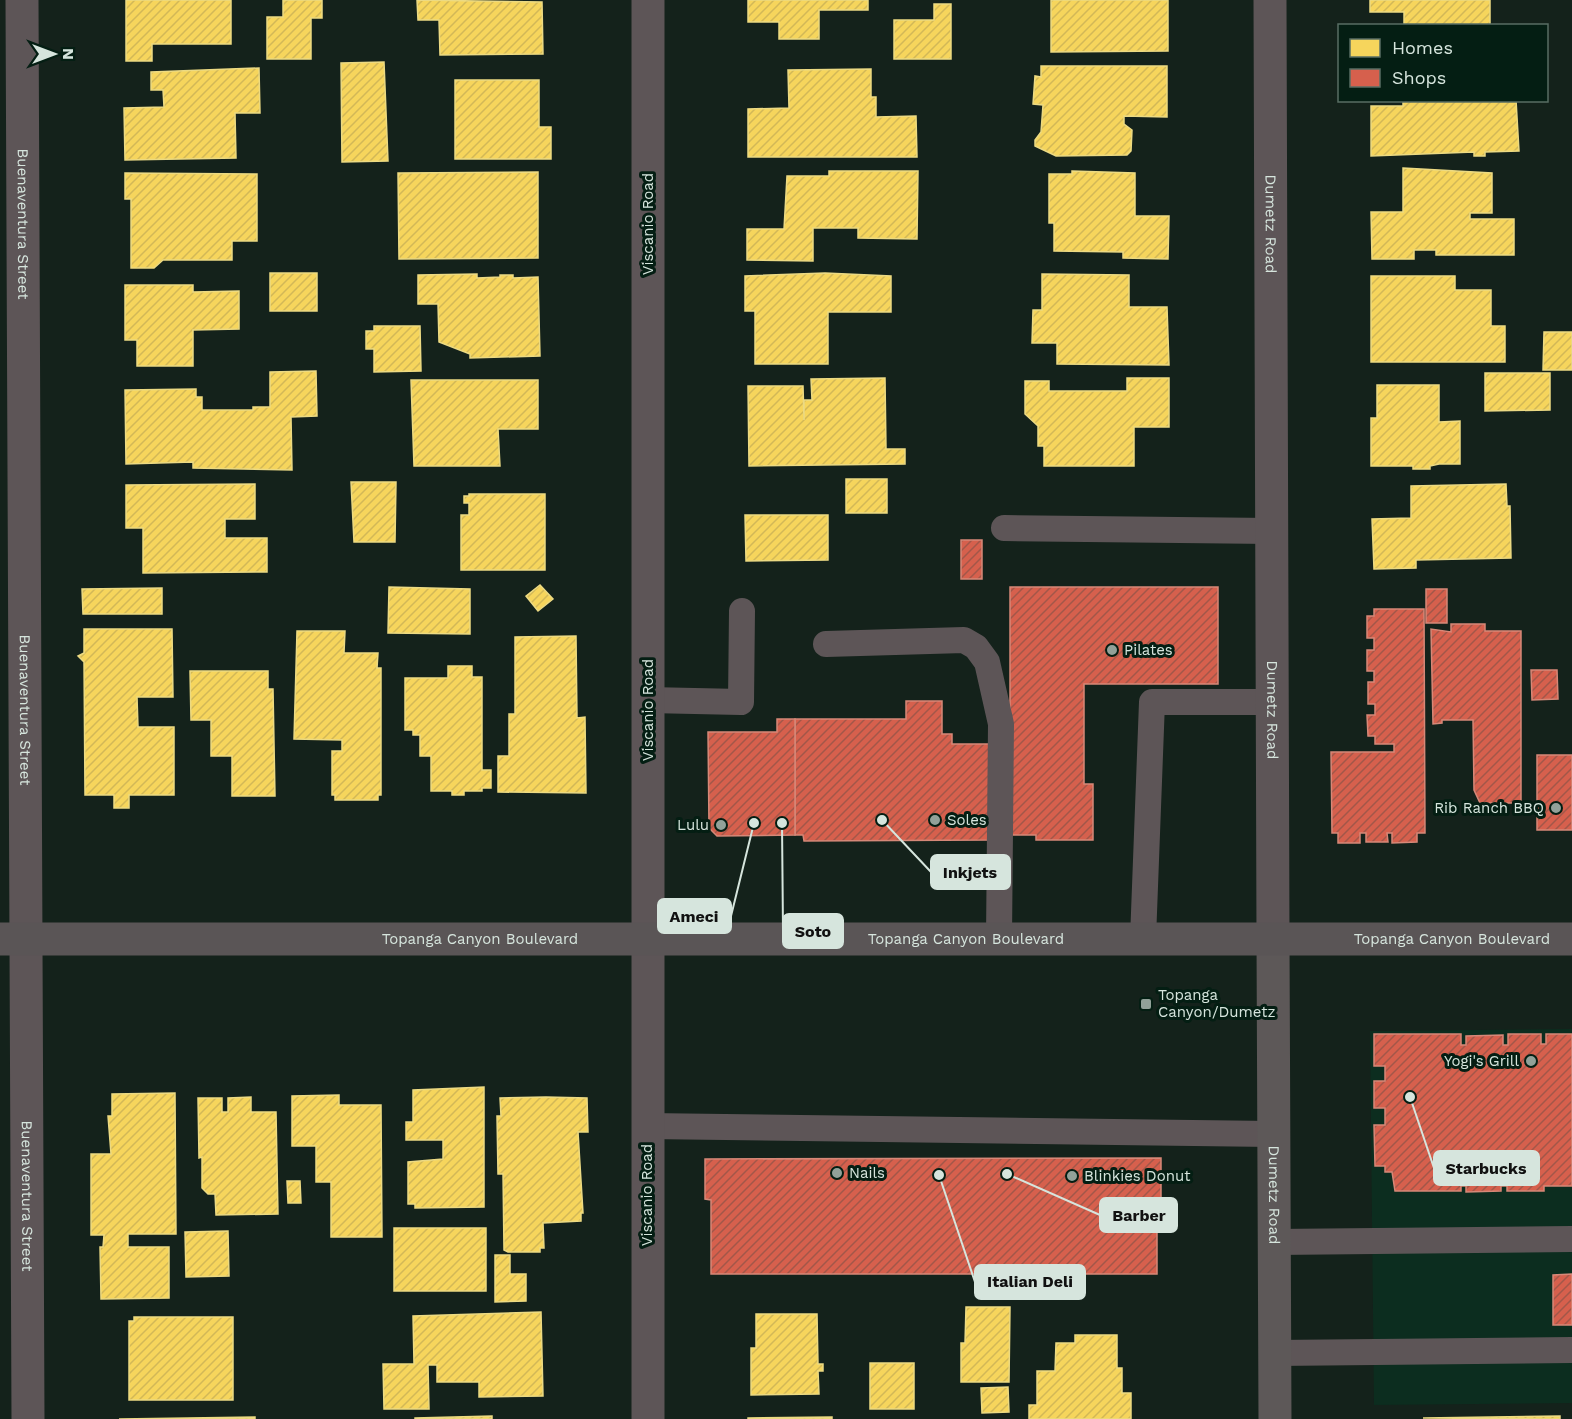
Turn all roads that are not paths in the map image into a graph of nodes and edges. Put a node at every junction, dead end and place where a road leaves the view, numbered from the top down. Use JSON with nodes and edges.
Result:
{"nodes":[{"id":1,"x":22,"y":0,"type":"edge"},
{"id":2,"x":648,"y":0,"type":"edge"},
{"id":3,"x":1270,"y":0,"type":"edge"},
{"id":4,"x":1004,"y":528,"type":"dead end"},
{"id":5,"x":1272,"y":531,"type":"junction"},
{"id":6,"x":742,"y":611,"type":"dead end"},
{"id":7,"x":826,"y":644,"type":"dead end"},
{"id":8,"x":648,"y":700,"type":"junction"},
{"id":9,"x":1273,"y":702,"type":"junction"},
{"id":10,"x":647,"y":938,"type":"junction"},
{"id":11,"x":12,"y":939,"type":"edge"},
{"id":12,"x":999,"y":939,"type":"junction"},
{"id":13,"x":1143,"y":939,"type":"junction"},
{"id":14,"x":1273,"y":939,"type":"junction"},
{"id":15,"x":1572,"y":939,"type":"edge"},
{"id":16,"x":647,"y":1126,"type":"junction"},
{"id":17,"x":1274,"y":1134,"type":"junction"},
{"id":18,"x":1572,"y":1239,"type":"edge"},
{"id":19,"x":1275,"y":1242,"type":"junction"},
{"id":20,"x":1572,"y":1350,"type":"edge"},
{"id":21,"x":1275,"y":1353,"type":"junction"},
{"id":22,"x":28,"y":1419,"type":"edge"},
{"id":23,"x":648,"y":1419,"type":"edge"},
{"id":24,"x":1275,"y":1419,"type":"edge"}],
"edges":[{"from":1,"to":11,"type":"street","name":"Buenaventura Street"},
{"from":2,"to":8,"type":"street","name":"Viscanio Road"},
{"from":3,"to":5,"type":"street","name":"Dumetz Road"},
{"from":4,"to":5,"type":"lane"},
{"from":5,"to":9,"type":"street","name":"Dumetz Road"},
{"from":6,"to":8,"type":"lane"},
{"from":7,"to":12,"type":"lane"},
{"from":8,"to":10,"type":"street","name":"Viscanio Road"},
{"from":9,"to":13,"type":"lane"},
{"from":9,"to":14,"type":"street","name":"Dumetz Road"},
{"from":10,"to":11,"type":"main road","name":"Topanga Canyon Boulevard"},
{"from":10,"to":12,"type":"main road","name":"Topanga Canyon Boulevard"},
{"from":10,"to":16,"type":"street","name":"Viscanio Road"},
{"from":11,"to":22,"type":"street","name":"Buenaventura Street"},
{"from":12,"to":13,"type":"main road","name":"Topanga Canyon Boulevard"},
{"from":13,"to":14,"type":"main road","name":"Topanga Canyon Boulevard"},
{"from":14,"to":15,"type":"main road","name":"Topanga Canyon Boulevard"},
{"from":14,"to":17,"type":"main road","name":"Dumetz Road"},
{"from":16,"to":17,"type":"lane"},
{"from":16,"to":23,"type":"street","name":"Viscanio Road"},
{"from":17,"to":19,"type":"main road","name":"Dumetz Road"},
{"from":18,"to":19,"type":"lane"},
{"from":19,"to":21,"type":"main road","name":"Dumetz Road"},
{"from":20,"to":21,"type":"lane"},
{"from":21,"to":24,"type":"main road","name":"Dumetz Road"}]}
